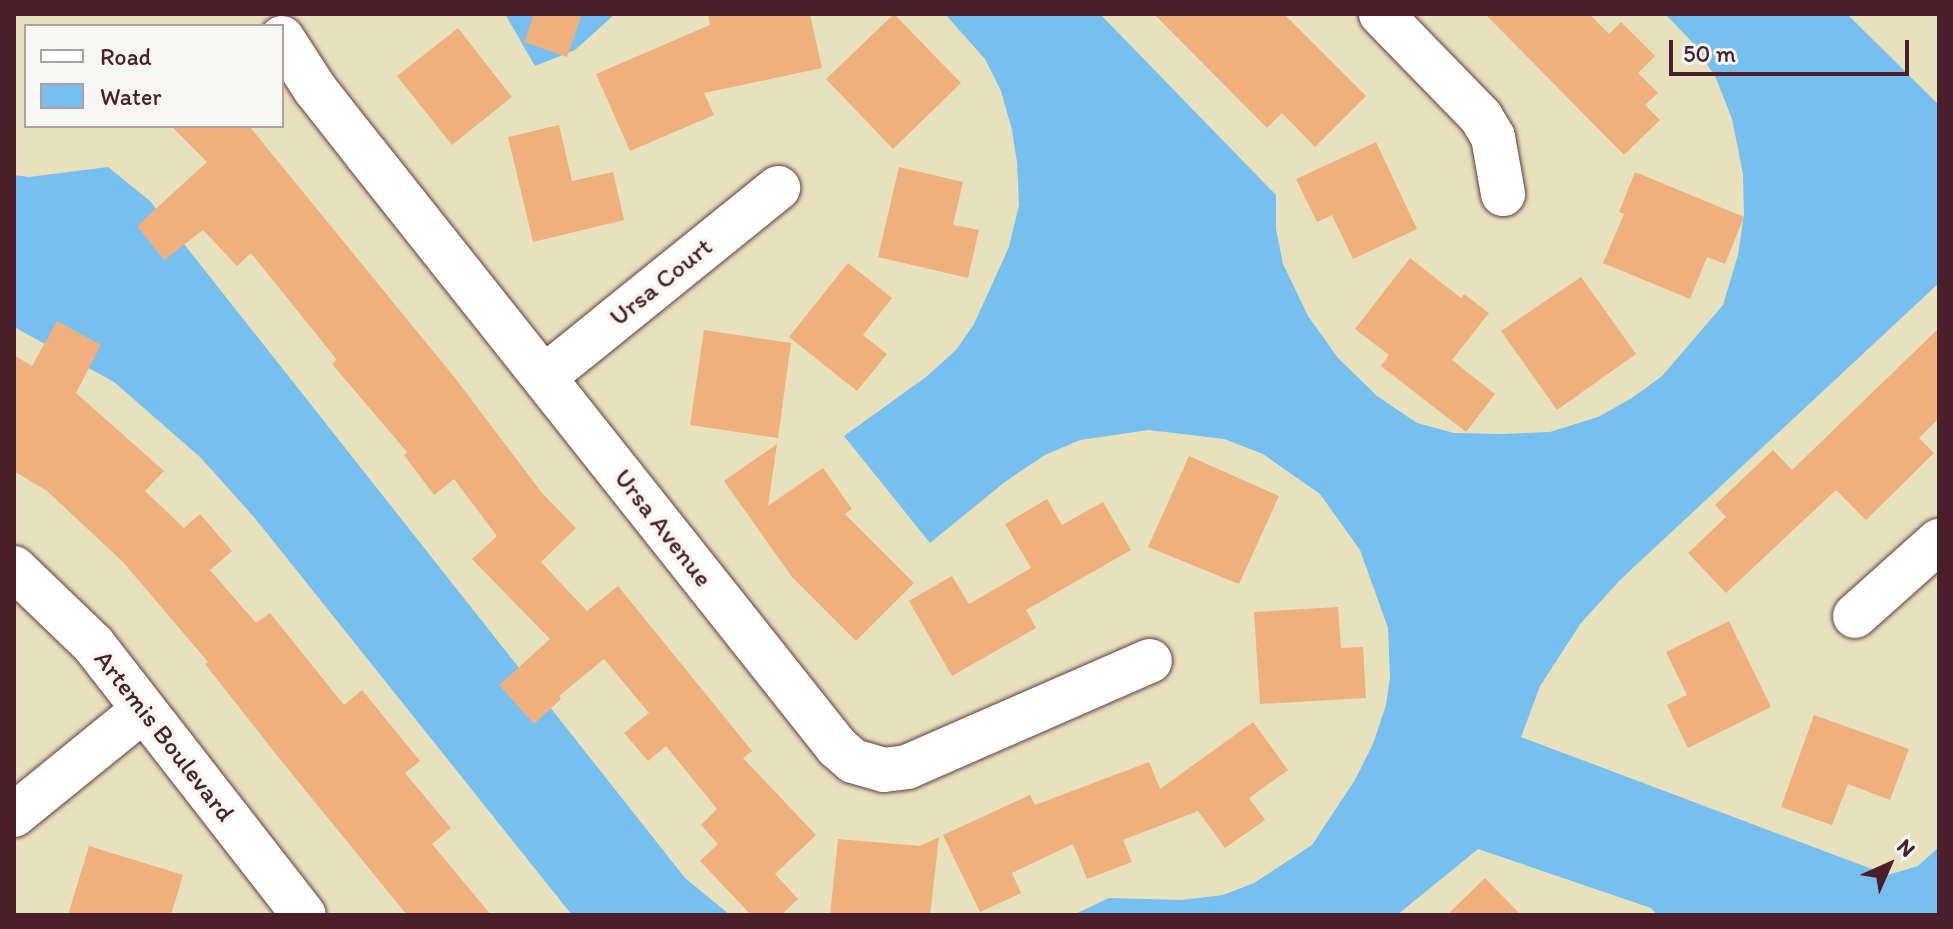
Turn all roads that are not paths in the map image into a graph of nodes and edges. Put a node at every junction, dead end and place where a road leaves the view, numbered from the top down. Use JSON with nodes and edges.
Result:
{"nodes":[{"id":1,"x":1381,"y":14,"type":"edge"},
{"id":2,"x":284,"y":41,"type":"edge"},
{"id":3,"x":778,"y":188,"type":"dead end"},
{"id":4,"x":1503,"y":194,"type":"dead end"},
{"id":5,"x":544,"y":377,"type":"junction"},
{"id":6,"x":1939,"y":541,"type":"edge"},
{"id":7,"x":14,"y":568,"type":"edge"},
{"id":8,"x":1855,"y":616,"type":"dead end"},
{"id":9,"x":1150,"y":661,"type":"dead end"},
{"id":10,"x":143,"y":710,"type":"junction"},
{"id":11,"x":14,"y":815,"type":"edge"},
{"id":12,"x":304,"y":915,"type":"edge"}],
"edges":[{"from":1,"to":4,"type":"street"},
{"from":2,"to":5,"type":"street","name":"Ursa Avenue"},
{"from":3,"to":5,"type":"street","name":"Ursa Court"},
{"from":5,"to":9,"type":"street","name":"Ursa Avenue"},
{"from":6,"to":8,"type":"street"},
{"from":7,"to":10,"type":"street","name":"Artemis Boulevard"},
{"from":10,"to":11,"type":"street"},
{"from":10,"to":12,"type":"street","name":"Artemis Boulevard"}]}
